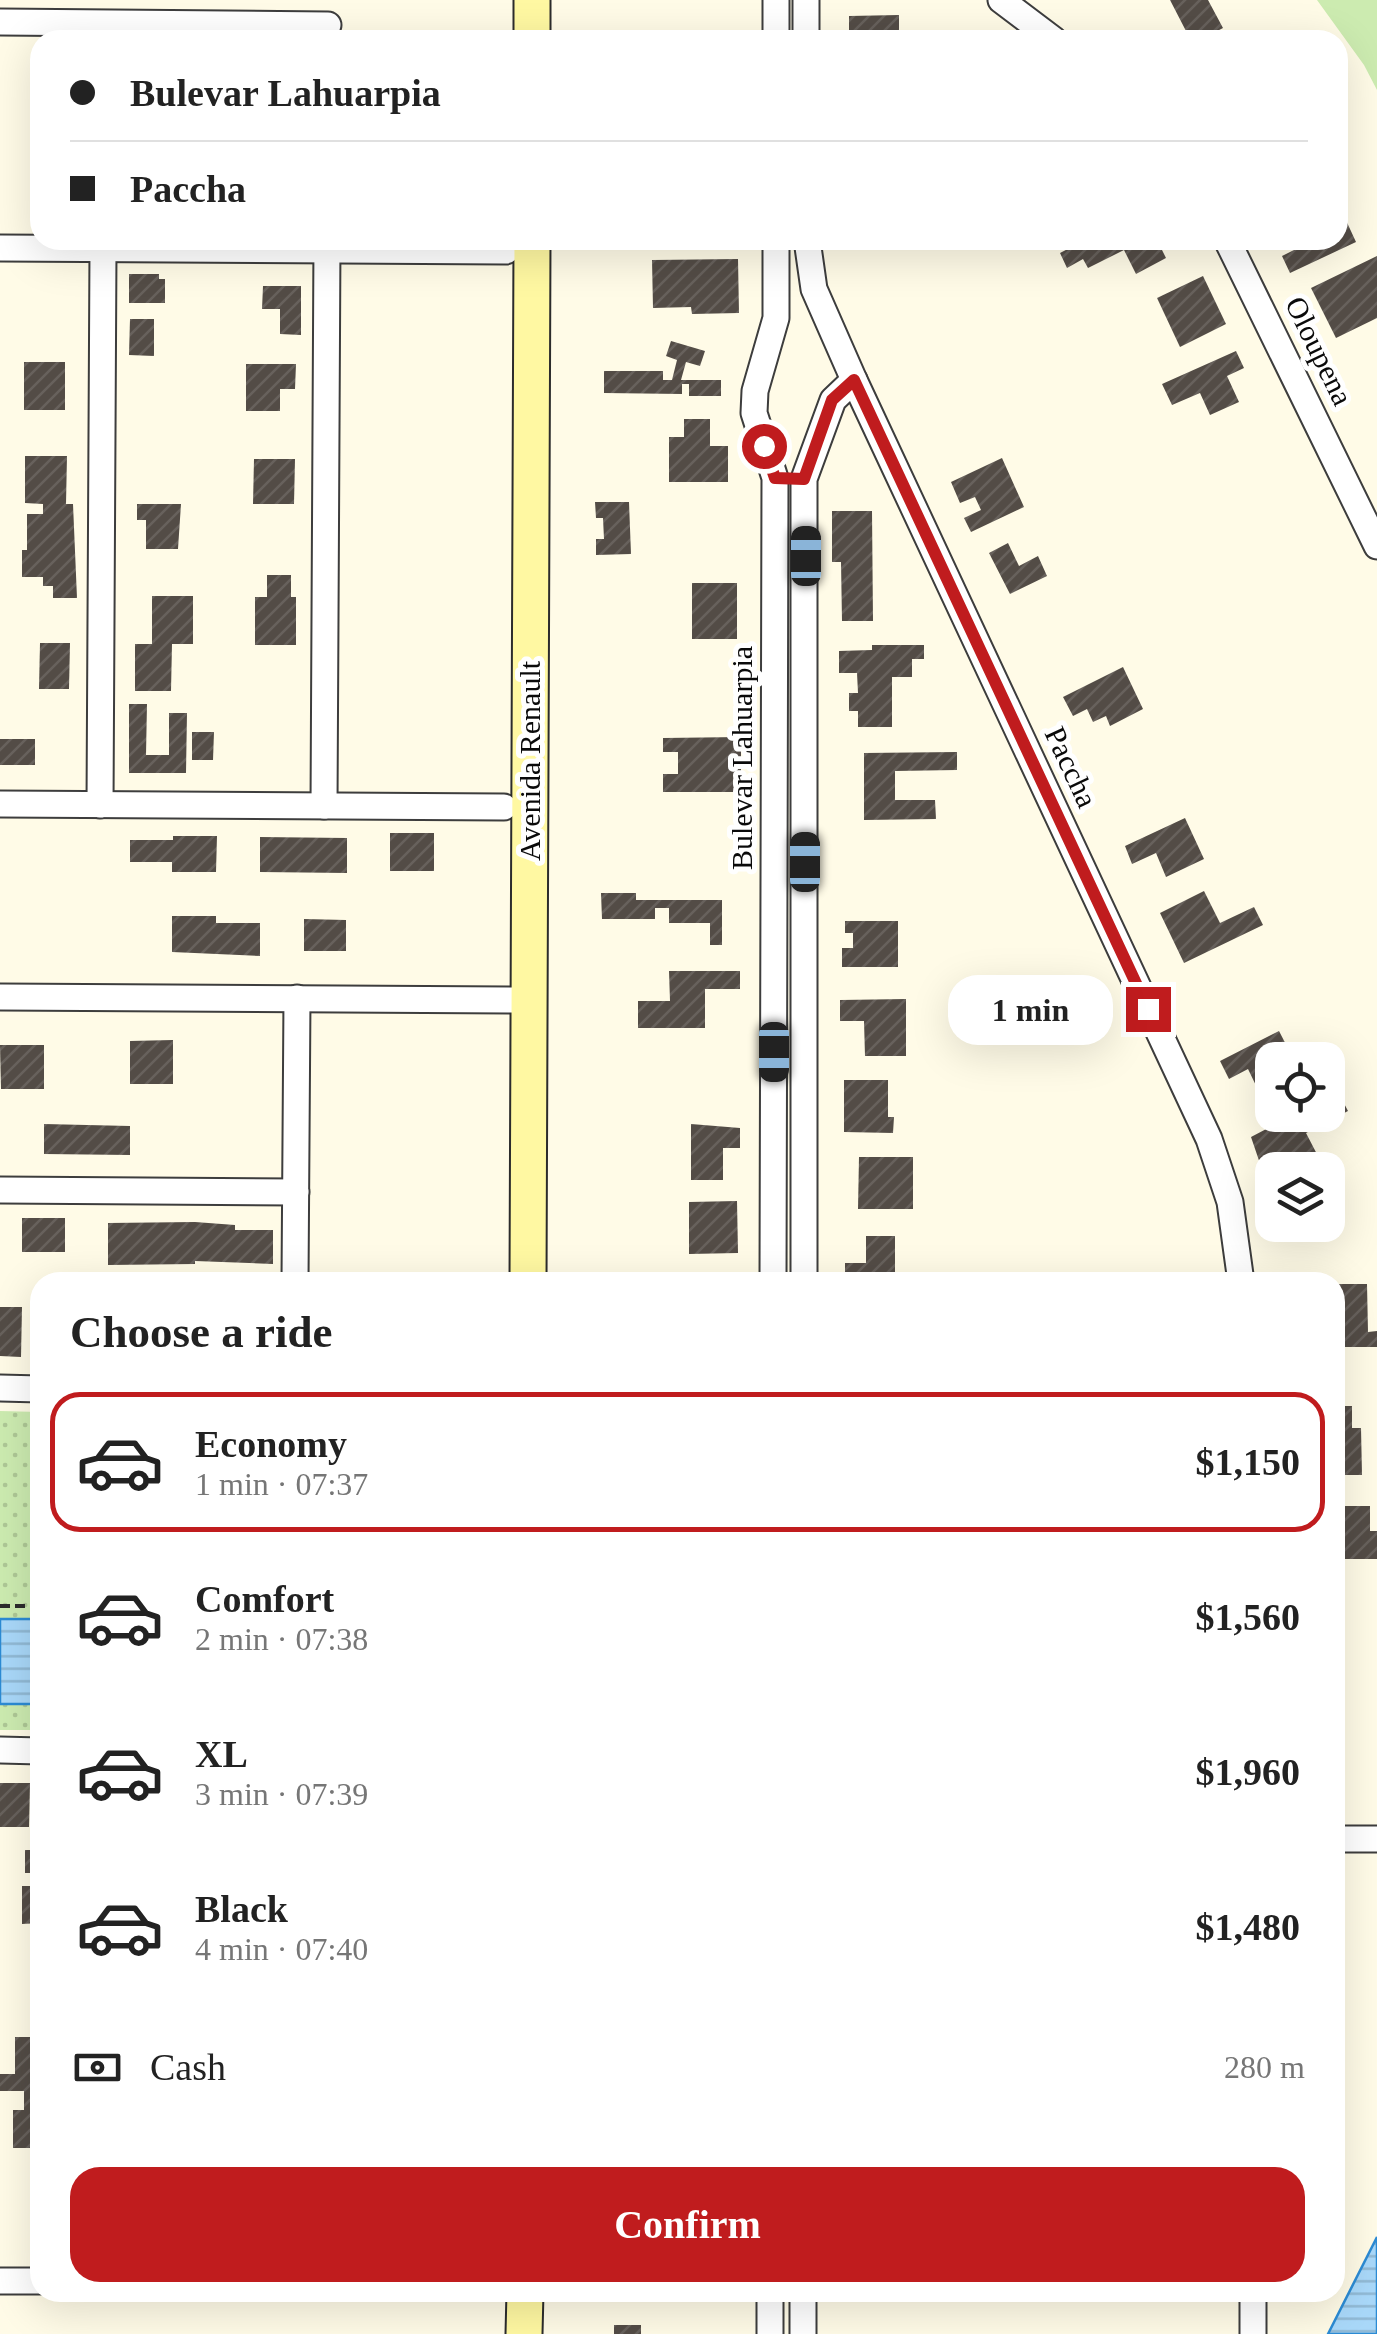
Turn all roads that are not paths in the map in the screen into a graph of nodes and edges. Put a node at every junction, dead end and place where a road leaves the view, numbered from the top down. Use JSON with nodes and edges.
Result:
{"nodes":[{"id":1,"x":532,"y":0,"type":"edge"},
{"id":2,"x":776,"y":0,"type":"edge"},
{"id":3,"x":806,"y":0,"type":"edge"},
{"id":4,"x":1001,"y":0,"type":"edge"},
{"id":5,"x":105,"y":12,"type":"edge"},
{"id":6,"x":0,"y":22,"type":"edge"},
{"id":7,"x":328,"y":22,"type":"edge"},
{"id":8,"x":532,"y":30,"type":"edge"},
{"id":9,"x":776,"y":30,"type":"edge"},
{"id":10,"x":806,"y":30,"type":"edge"},
{"id":11,"x":1041,"y":30,"type":"edge"},
{"id":12,"x":0,"y":248,"type":"edge"},
{"id":13,"x":30,"y":248,"type":"edge"},
{"id":14,"x":103,"y":250,"type":"edge"},
{"id":15,"x":327,"y":250,"type":"edge"},
{"id":16,"x":519,"y":250,"type":"edge"},
{"id":17,"x":776,"y":250,"type":"edge"},
{"id":18,"x":808,"y":250,"type":"edge"},
{"id":19,"x":1233,"y":250,"type":"edge"},
{"id":20,"x":814,"y":289,"type":"junction"},
{"id":21,"x":776,"y":296,"type":"junction"},
{"id":22,"x":854,"y":380,"type":"junction"},
{"id":23,"x":775,"y":478,"type":"junction"},
{"id":24,"x":804,"y":479,"type":"junction"},
{"id":25,"x":1377,"y":546,"type":"edge"},
{"id":26,"x":0,"y":804,"type":"edge"},
{"id":27,"x":100,"y":805,"type":"junction"},
{"id":28,"x":324,"y":806,"type":"junction"},
{"id":29,"x":504,"y":807,"type":"dead end"},
{"id":30,"x":0,"y":997,"type":"edge"},
{"id":31,"x":297,"y":998,"type":"junction"},
{"id":32,"x":529,"y":1000,"type":"junction"},
{"id":33,"x":0,"y":1190,"type":"edge"},
{"id":34,"x":296,"y":1192,"type":"junction"},
{"id":35,"x":295,"y":1272,"type":"edge"},
{"id":36,"x":528,"y":1272,"type":"edge"},
{"id":37,"x":773,"y":1272,"type":"edge"},
{"id":38,"x":804,"y":1272,"type":"edge"},
{"id":39,"x":1240,"y":1272,"type":"edge"},
{"id":40,"x":0,"y":1388,"type":"edge"},
{"id":41,"x":30,"y":1389,"type":"edge"},
{"id":42,"x":0,"y":1750,"type":"edge"},
{"id":43,"x":30,"y":1750,"type":"edge"},
{"id":44,"x":1345,"y":1839,"type":"edge"},
{"id":45,"x":1377,"y":1839,"type":"edge"},
{"id":46,"x":0,"y":2281,"type":"edge"},
{"id":47,"x":30,"y":2281,"type":"edge"},
{"id":48,"x":524,"y":2302,"type":"edge"},
{"id":49,"x":770,"y":2302,"type":"edge"},
{"id":50,"x":802,"y":2302,"type":"edge"},
{"id":51,"x":1253,"y":2302,"type":"edge"},
{"id":52,"x":524,"y":2334,"type":"edge"},
{"id":53,"x":770,"y":2334,"type":"edge"},
{"id":54,"x":802,"y":2334,"type":"edge"},
{"id":55,"x":1253,"y":2334,"type":"edge"}],
"edges":[{"from":1,"to":8,"type":"street"},
{"from":2,"to":9,"type":"street"},
{"from":3,"to":10,"type":"street"},
{"from":4,"to":11,"type":"street"},
{"from":5,"to":6,"type":"street"},
{"from":5,"to":7,"type":"street"},
{"from":12,"to":13,"type":"street"},
{"from":14,"to":27,"type":"street"},
{"from":15,"to":28,"type":"street"},
{"from":16,"to":32,"type":"street","name":"Avenida Renault"},
{"from":17,"to":21,"type":"street","name":"Bulevar Lahuarpia"},
{"from":18,"to":20,"type":"street","name":"Paccha"},
{"from":19,"to":25,"type":"street","name":"Oloupena"},
{"from":20,"to":21,"type":"street"},
{"from":20,"to":22,"type":"street","name":"Paccha"},
{"from":21,"to":23,"type":"street","name":"Bulevar Lahuarpia"},
{"from":22,"to":24,"type":"street"},
{"from":22,"to":39,"type":"street","name":"Paccha"},
{"from":23,"to":24,"type":"street"},
{"from":23,"to":37,"type":"street","name":"Bulevar Lahuarpia"},
{"from":24,"to":38,"type":"street"},
{"from":26,"to":27,"type":"street"},
{"from":27,"to":28,"type":"street"},
{"from":28,"to":29,"type":"street"},
{"from":30,"to":31,"type":"street"},
{"from":31,"to":32,"type":"street"},
{"from":31,"to":34,"type":"street"},
{"from":32,"to":36,"type":"street","name":"Avenida Renault"},
{"from":33,"to":34,"type":"street"},
{"from":34,"to":35,"type":"street"},
{"from":40,"to":41,"type":"street"},
{"from":42,"to":43,"type":"street"},
{"from":44,"to":45,"type":"street"},
{"from":46,"to":47,"type":"street"},
{"from":48,"to":52,"type":"street"},
{"from":49,"to":53,"type":"street"},
{"from":50,"to":54,"type":"street"},
{"from":51,"to":55,"type":"street"}]}
